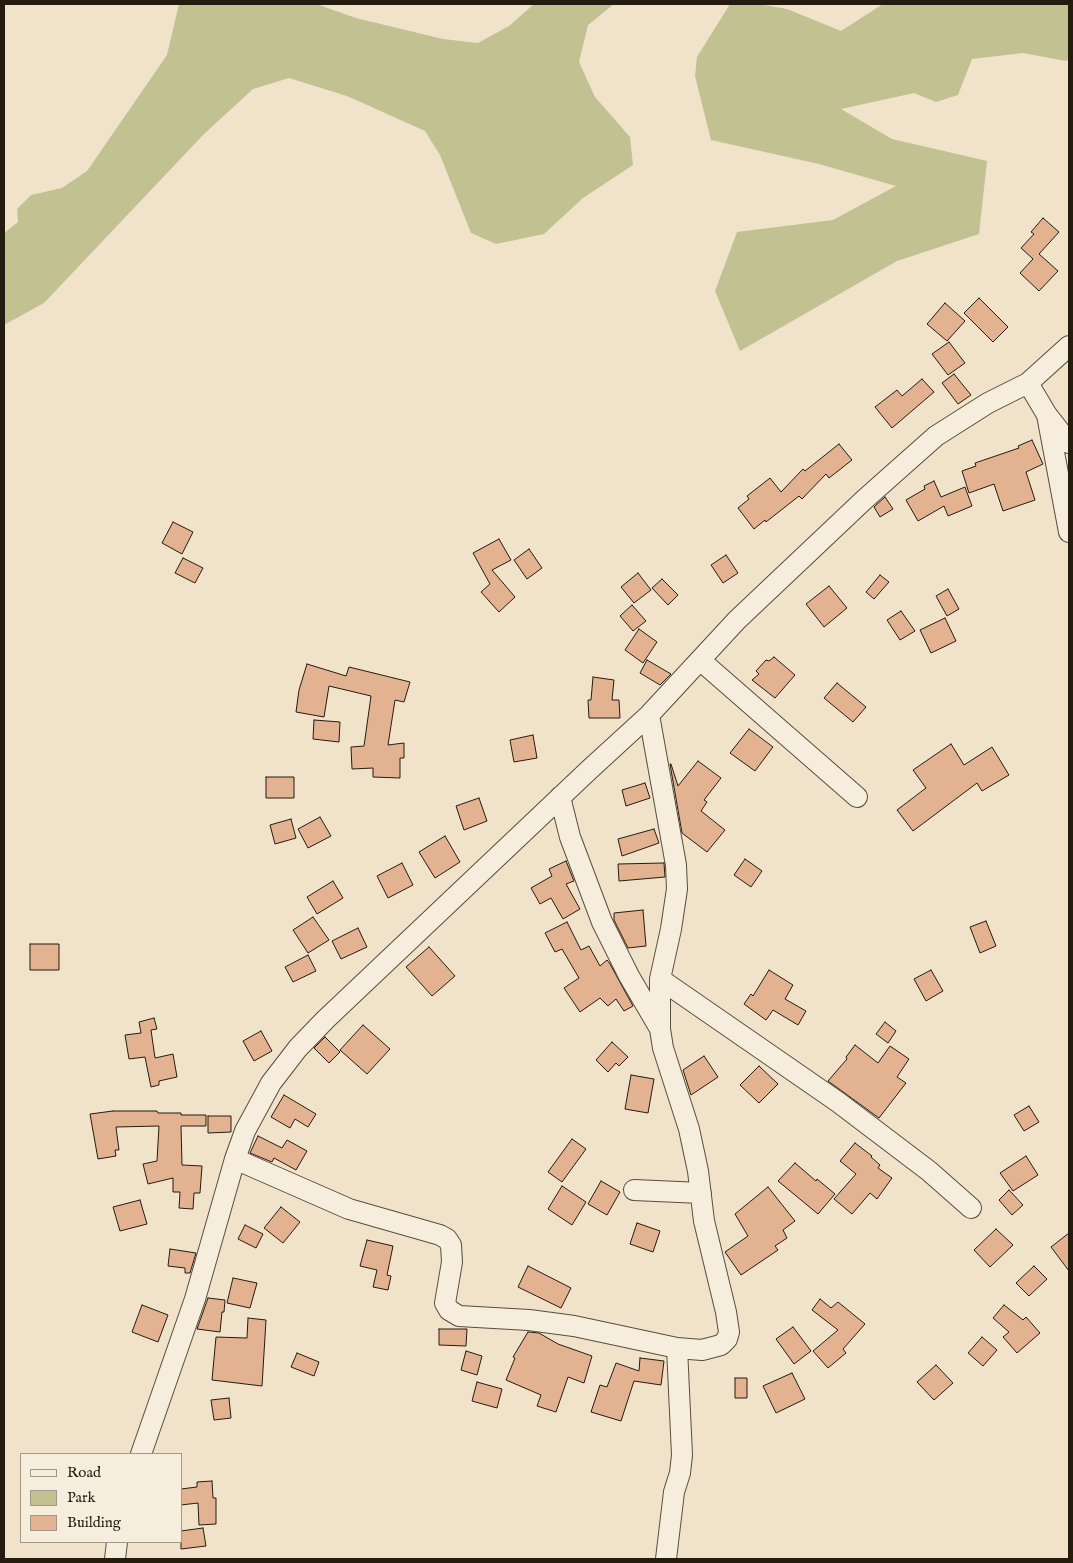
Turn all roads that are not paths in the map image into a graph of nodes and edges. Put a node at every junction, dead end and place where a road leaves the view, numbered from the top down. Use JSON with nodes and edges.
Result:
{"nodes":[{"id":1,"x":1069,"y":346,"type":"edge"},
{"id":2,"x":1028,"y":383,"type":"junction"},
{"id":3,"x":1047,"y":415,"type":"junction"},
{"id":4,"x":1069,"y":443,"type":"edge"},
{"id":5,"x":1069,"y":532,"type":"edge"},
{"id":6,"x":700,"y":660,"type":"junction"},
{"id":7,"x":649,"y":715,"type":"junction"},
{"id":8,"x":560,"y":797,"type":"junction"},
{"id":9,"x":857,"y":797,"type":"dead end"},
{"id":10,"x":660,"y":979,"type":"junction"},
{"id":11,"x":660,"y":1029,"type":"junction"},
{"id":12,"x":235,"y":1159,"type":"junction"},
{"id":13,"x":634,"y":1190,"type":"dead end"},
{"id":14,"x":701,"y":1193,"type":"junction"},
{"id":15,"x":971,"y":1208,"type":"dead end"},
{"id":16,"x":677,"y":1348,"type":"junction"},
{"id":17,"x":141,"y":1453,"type":"edge"},
{"id":18,"x":117,"y":1543,"type":"edge"},
{"id":19,"x":115,"y":1559,"type":"edge"},
{"id":20,"x":666,"y":1559,"type":"edge"}],
"edges":[{"from":1,"to":2,"type":"street"},
{"from":2,"to":3,"type":"street"},
{"from":2,"to":6,"type":"street"},
{"from":3,"to":4,"type":"street"},
{"from":3,"to":5,"type":"street"},
{"from":6,"to":7,"type":"street"},
{"from":6,"to":9,"type":"street"},
{"from":7,"to":8,"type":"street"},
{"from":7,"to":10,"type":"street"},
{"from":8,"to":11,"type":"street"},
{"from":8,"to":12,"type":"street"},
{"from":10,"to":11,"type":"street"},
{"from":10,"to":15,"type":"street"},
{"from":11,"to":14,"type":"street"},
{"from":12,"to":16,"type":"street"},
{"from":12,"to":17,"type":"street"},
{"from":13,"to":14,"type":"street"},
{"from":14,"to":16,"type":"street"},
{"from":16,"to":20,"type":"street"},
{"from":18,"to":19,"type":"street"}]}
